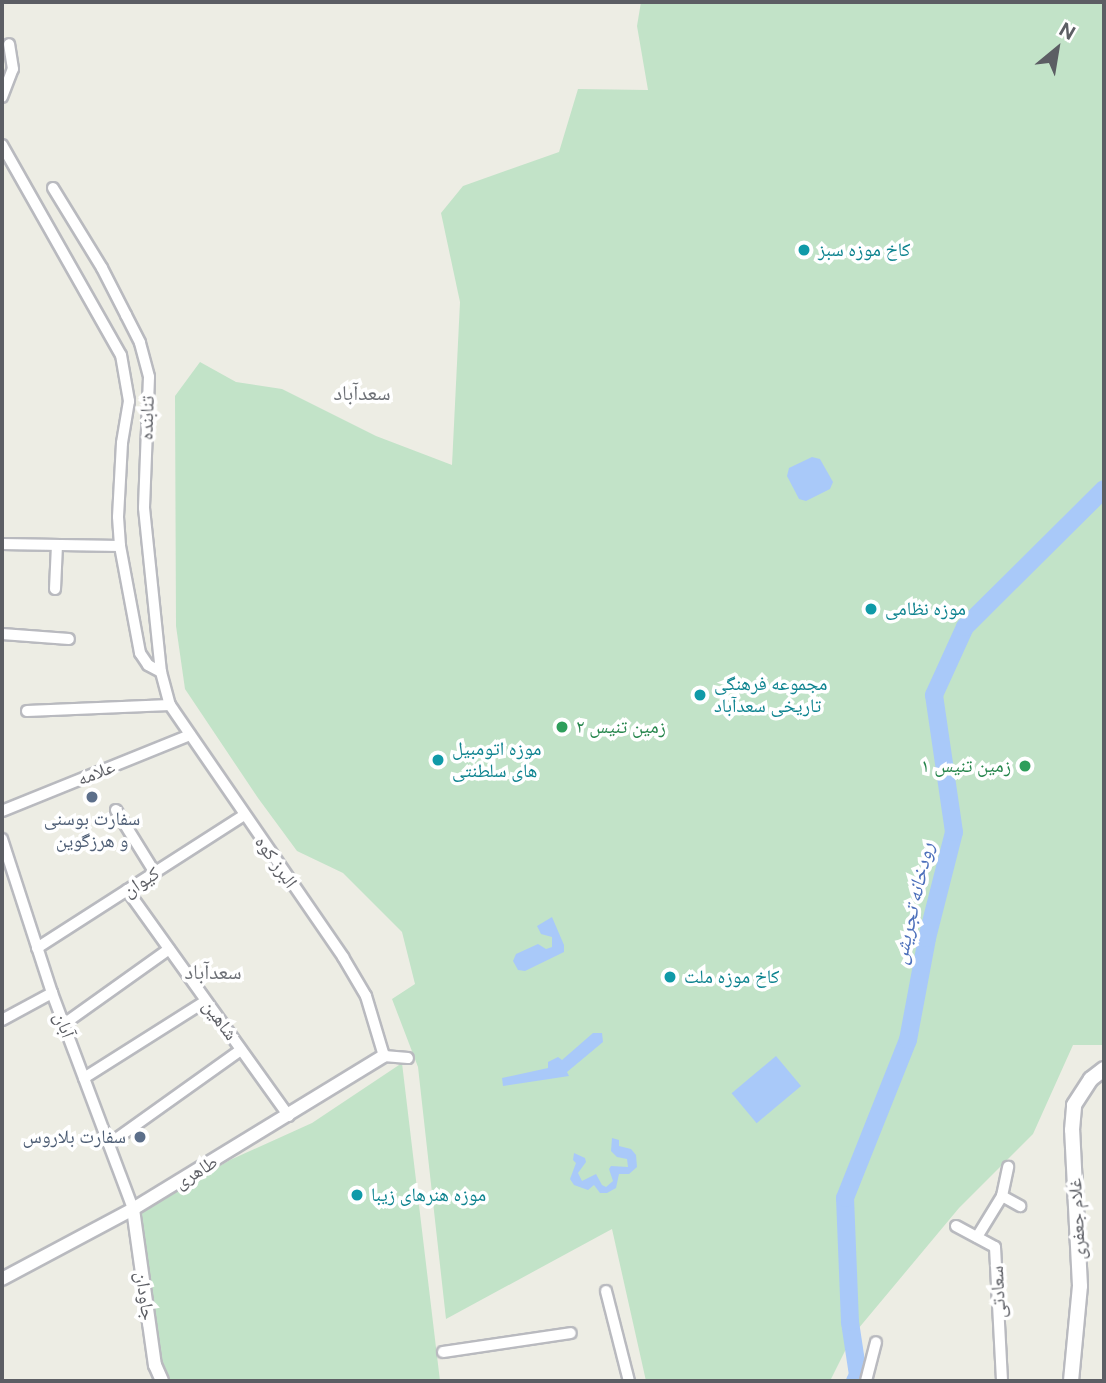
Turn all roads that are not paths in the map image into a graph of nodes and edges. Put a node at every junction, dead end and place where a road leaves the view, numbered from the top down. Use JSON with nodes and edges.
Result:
{"nodes":[{"id":1,"x":9,"y":44,"type":"dead end"},
{"id":2,"x":2,"y":97,"type":"edge"},
{"id":3,"x":2,"y":145,"type":"edge"},
{"id":4,"x":52,"y":188,"type":"dead end"},
{"id":5,"x":2,"y":544,"type":"edge"},
{"id":6,"x":57,"y":545,"type":"junction"},
{"id":7,"x":120,"y":546,"type":"junction"},
{"id":8,"x":55,"y":589,"type":"dead end"},
{"id":9,"x":2,"y":634,"type":"edge"},
{"id":10,"x":69,"y":639,"type":"dead end"},
{"id":11,"x":161,"y":672,"type":"junction"},
{"id":12,"x":170,"y":705,"type":"junction"},
{"id":13,"x":27,"y":711,"type":"dead end"},
{"id":14,"x":190,"y":735,"type":"junction"},
{"id":15,"x":116,"y":810,"type":"dead end"},
{"id":16,"x":2,"y":811,"type":"edge"},
{"id":17,"x":244,"y":815,"type":"junction"},
{"id":18,"x":2,"y":839,"type":"edge"},
{"id":19,"x":155,"y":873,"type":"junction"},
{"id":20,"x":127,"y":890,"type":"junction"},
{"id":21,"x":37,"y":948,"type":"junction"},
{"id":22,"x":169,"y":948,"type":"junction"},
{"id":23,"x":52,"y":993,"type":"junction"},
{"id":24,"x":206,"y":1001,"type":"junction"},
{"id":25,"x":2,"y":1020,"type":"edge"},
{"id":26,"x":64,"y":1024,"type":"junction"},
{"id":27,"x":242,"y":1050,"type":"junction"},
{"id":28,"x":384,"y":1056,"type":"junction"},
{"id":29,"x":408,"y":1058,"type":"dead end"},
{"id":30,"x":1104,"y":1069,"type":"edge"},
{"id":31,"x":84,"y":1078,"type":"junction"},
{"id":32,"x":289,"y":1116,"type":"junction"},
{"id":33,"x":109,"y":1144,"type":"junction"},
{"id":34,"x":1008,"y":1167,"type":"dead end"},
{"id":35,"x":1002,"y":1196,"type":"junction"},
{"id":36,"x":1020,"y":1206,"type":"dead end"},
{"id":37,"x":134,"y":1209,"type":"junction"},
{"id":38,"x":956,"y":1226,"type":"dead end"},
{"id":39,"x":977,"y":1237,"type":"junction"},
{"id":40,"x":2,"y":1279,"type":"edge"},
{"id":41,"x":606,"y":1291,"type":"dead end"},
{"id":42,"x":572,"y":1333,"type":"dead end"},
{"id":43,"x":876,"y":1342,"type":"dead end"},
{"id":44,"x":443,"y":1352,"type":"dead end"},
{"id":45,"x":162,"y":1381,"type":"edge"},
{"id":46,"x":629,"y":1381,"type":"edge"},
{"id":47,"x":866,"y":1381,"type":"edge"},
{"id":48,"x":1002,"y":1381,"type":"edge"},
{"id":49,"x":1071,"y":1381,"type":"edge"}],
"edges":[{"from":1,"to":2,"type":"street"},
{"from":3,"to":7,"type":"street"},
{"from":4,"to":11,"type":"street","name":"تنابنده"},
{"from":5,"to":6,"type":"street"},
{"from":6,"to":7,"type":"street"},
{"from":6,"to":8,"type":"street"},
{"from":7,"to":11,"type":"street"},
{"from":9,"to":10,"type":"street"},
{"from":11,"to":12,"type":"street","name":"البرز کوه"},
{"from":12,"to":13,"type":"street"},
{"from":12,"to":14,"type":"street","name":"البرز کوه"},
{"from":14,"to":16,"type":"street","name":"علامه"},
{"from":14,"to":17,"type":"street","name":"البرز کوه"},
{"from":15,"to":19,"type":"street"},
{"from":17,"to":19,"type":"street","name":"کیوان"},
{"from":17,"to":28,"type":"street","name":"البرز کوه"},
{"from":18,"to":21,"type":"street","name":"آبان"},
{"from":19,"to":20,"type":"street","name":"کیوان"},
{"from":20,"to":21,"type":"street","name":"کیوان"},
{"from":20,"to":22,"type":"street","name":"شاهین"},
{"from":21,"to":23,"type":"street","name":"آبان"},
{"from":22,"to":24,"type":"street","name":"شاهین"},
{"from":22,"to":26,"type":"street"},
{"from":23,"to":25,"type":"street"},
{"from":23,"to":26,"type":"street","name":"آبان"},
{"from":24,"to":27,"type":"street","name":"شاهین"},
{"from":24,"to":31,"type":"street"},
{"from":26,"to":31,"type":"street","name":"آبان"},
{"from":27,"to":32,"type":"street","name":"شاهین"},
{"from":27,"to":33,"type":"street"},
{"from":28,"to":29,"type":"street"},
{"from":28,"to":32,"type":"street","name":"طاهری"},
{"from":30,"to":49,"type":"main road","name":"غلام جعفری"},
{"from":31,"to":33,"type":"street","name":"آبان"},
{"from":32,"to":37,"type":"street","name":"طاهری"},
{"from":33,"to":37,"type":"street","name":"آبان"},
{"from":34,"to":35,"type":"street"},
{"from":35,"to":36,"type":"street"},
{"from":35,"to":39,"type":"street"},
{"from":37,"to":40,"type":"street","name":"طاهری"},
{"from":37,"to":45,"type":"street","name":"جاودان"},
{"from":38,"to":39,"type":"street","name":"سعادتی"},
{"from":39,"to":48,"type":"street","name":"سعادتی"},
{"from":41,"to":46,"type":"street"},
{"from":42,"to":44,"type":"street"},
{"from":43,"to":47,"type":"street"}]}
